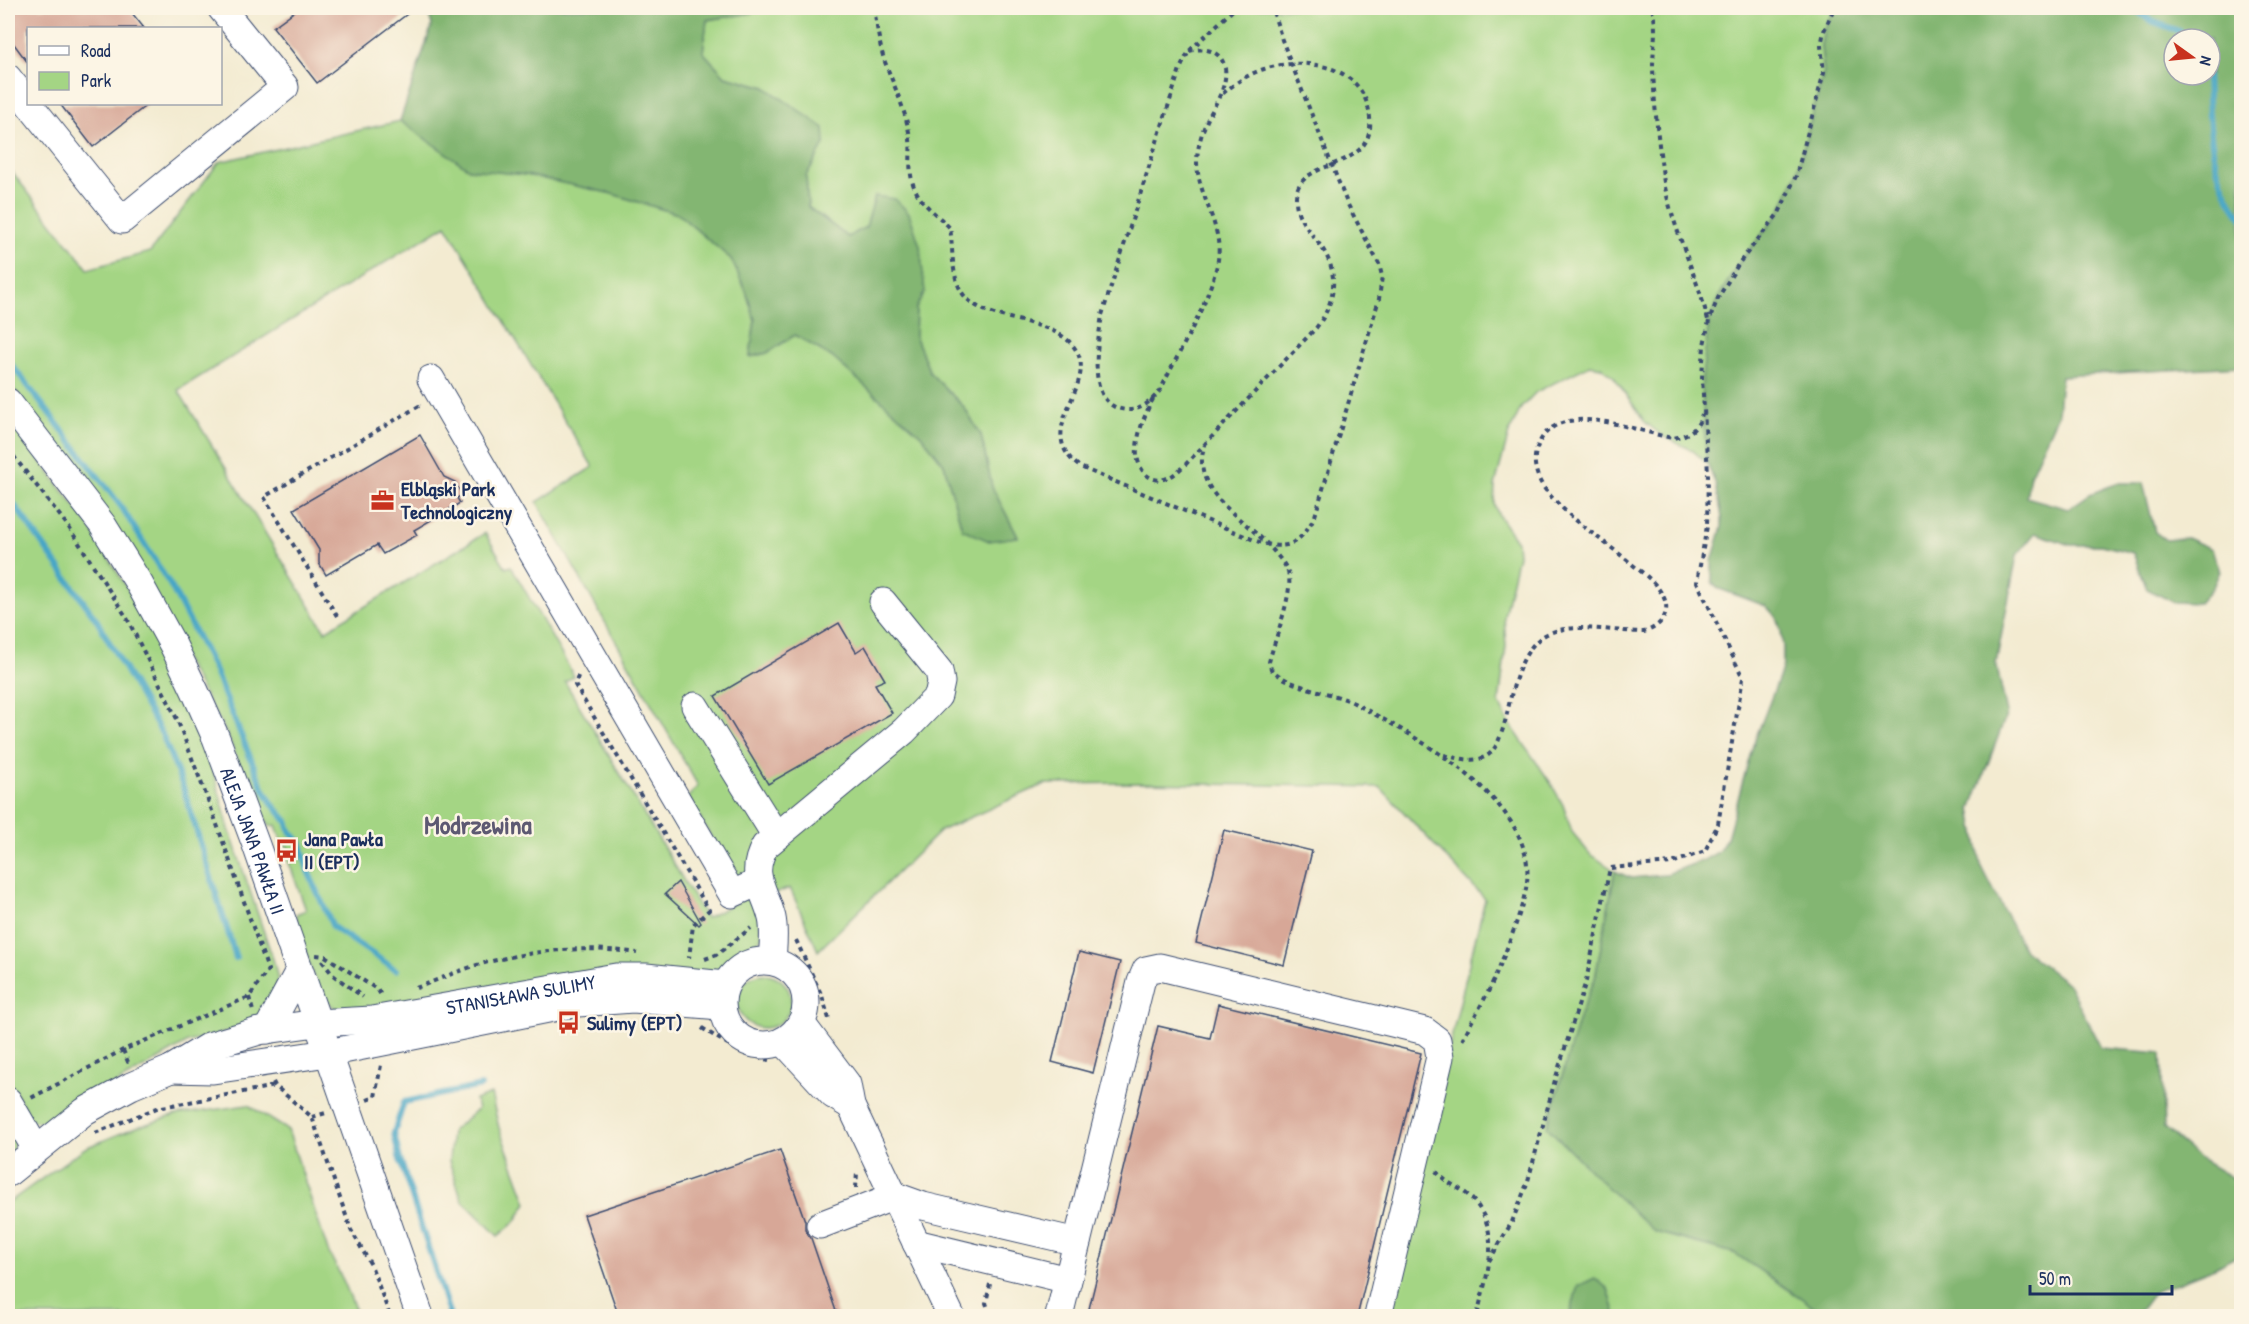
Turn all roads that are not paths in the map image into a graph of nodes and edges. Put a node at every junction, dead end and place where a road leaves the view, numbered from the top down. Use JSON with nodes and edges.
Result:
{"nodes":[{"id":1,"x":225,"y":9,"type":"edge"},
{"id":2,"x":8,"y":78,"type":"edge"},
{"id":3,"x":27,"y":102,"type":"edge"},
{"id":4,"x":30,"y":105,"type":"edge"},
{"id":5,"x":431,"y":379,"type":"dead end"},
{"id":6,"x":8,"y":402,"type":"edge"},
{"id":7,"x":884,"y":602,"type":"dead end"},
{"id":8,"x":695,"y":706,"type":"dead end"},
{"id":9,"x":776,"y":836,"type":"junction"},
{"id":10,"x":759,"y":882,"type":"junction"},
{"id":11,"x":772,"y":961,"type":"junction"},
{"id":12,"x":307,"y":963,"type":"junction"},
{"id":13,"x":723,"y":995,"type":"junction"},
{"id":14,"x":317,"y":1023,"type":"junction"},
{"id":15,"x":267,"y":1030,"type":"junction"},
{"id":16,"x":785,"y":1042,"type":"junction"},
{"id":17,"x":328,"y":1053,"type":"junction"},
{"id":18,"x":171,"y":1069,"type":"junction"},
{"id":19,"x":10,"y":1104,"type":"edge"},
{"id":20,"x":36,"y":1149,"type":"junction"},
{"id":21,"x":8,"y":1173,"type":"edge"},
{"id":22,"x":895,"y":1196,"type":"junction"},
{"id":23,"x":820,"y":1225,"type":"dead end"},
{"id":24,"x":1077,"y":1242,"type":"junction"},
{"id":25,"x":916,"y":1243,"type":"junction"},
{"id":26,"x":1068,"y":1280,"type":"junction"},
{"id":27,"x":420,"y":1317,"type":"edge"},
{"id":28,"x":951,"y":1317,"type":"edge"},
{"id":29,"x":1059,"y":1317,"type":"edge"},
{"id":30,"x":1378,"y":1317,"type":"edge"}],
"edges":[{"from":1,"to":4,"type":"street"},
{"from":2,"to":3,"type":"street"},
{"from":5,"to":10,"type":"street"},
{"from":6,"to":12,"type":"street","name":"ALEJA JANA PAWŁA II"},
{"from":7,"to":9,"type":"street"},
{"from":8,"to":9,"type":"street"},
{"from":9,"to":10,"type":"street"},
{"from":10,"to":11,"type":"street"},
{"from":11,"to":13,"type":"street"},
{"from":11,"to":16,"type":"street"},
{"from":12,"to":14,"type":"street","name":"ALEJA JANA PAWŁA II"},
{"from":12,"to":15,"type":"street"},
{"from":13,"to":14,"type":"street","name":"STANISŁAWA SULIMY"},
{"from":13,"to":16,"type":"street"},
{"from":13,"to":17,"type":"street","name":"STANISŁAWA SULIMY"},
{"from":14,"to":15,"type":"street","name":"STANISŁAWA SULIMY"},
{"from":14,"to":17,"type":"street","name":"ALEJA JANA PAWŁA II"},
{"from":15,"to":18,"type":"street","name":"STANISŁAWA SULIMY"},
{"from":16,"to":22,"type":"street"},
{"from":17,"to":18,"type":"street","name":"STANISŁAWA SULIMY"},
{"from":17,"to":27,"type":"street","name":"ALEJA JANA PAWŁA II"},
{"from":18,"to":20,"type":"street","name":"STANISŁAWA SULIMY"},
{"from":19,"to":20,"type":"street"},
{"from":20,"to":21,"type":"street","name":"STANISŁAWA SULIMY"},
{"from":22,"to":23,"type":"street"},
{"from":22,"to":24,"type":"street"},
{"from":22,"to":25,"type":"street"},
{"from":24,"to":26,"type":"street"},
{"from":24,"to":30,"type":"street"},
{"from":25,"to":26,"type":"street"},
{"from":25,"to":28,"type":"street"},
{"from":26,"to":29,"type":"street"}]}
